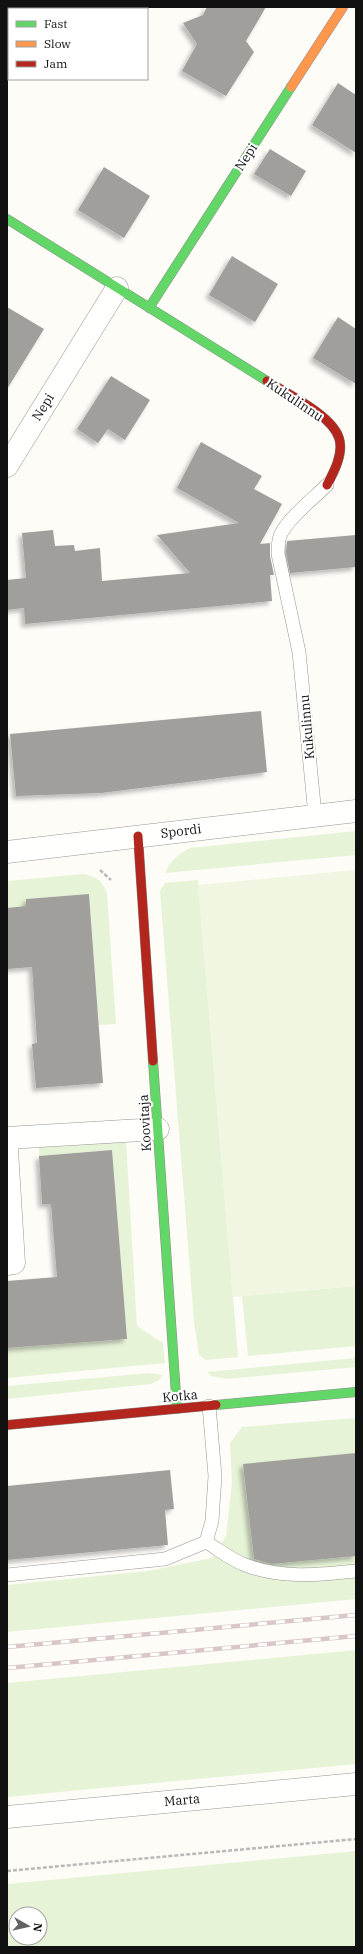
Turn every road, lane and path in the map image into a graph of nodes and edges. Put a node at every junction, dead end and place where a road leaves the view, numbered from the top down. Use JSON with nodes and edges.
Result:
{"nodes":[{"id":1,"x":343,"y":7,"type":"edge"},
{"id":2,"x":7,"y":220,"type":"edge"},
{"id":3,"x":117,"y":288,"type":"junction"},
{"id":4,"x":149,"y":308,"type":"junction"},
{"id":5,"x":7,"y":466,"type":"edge"},
{"id":6,"x":327,"y":485,"type":"joint"},
{"id":7,"x":356,"y":811,"type":"edge"},
{"id":8,"x":315,"y":815,"type":"junction"},
{"id":9,"x":138,"y":836,"type":"junction"},
{"id":10,"x":7,"y":852,"type":"edge"},
{"id":11,"x":158,"y":1129,"type":"junction"},
{"id":12,"x":7,"y":1138,"type":"edge"},
{"id":13,"x":7,"y":1150,"type":"edge"},
{"id":14,"x":7,"y":1264,"type":"edge"},
{"id":15,"x":356,"y":1392,"type":"edge"},
{"id":16,"x":208,"y":1406,"type":"junction"},
{"id":17,"x":177,"y":1409,"type":"junction"},
{"id":18,"x":7,"y":1425,"type":"edge"},
{"id":19,"x":206,"y":1542,"type":"junction"},
{"id":20,"x":356,"y":1571,"type":"edge"},
{"id":21,"x":7,"y":1575,"type":"edge"},
{"id":22,"x":356,"y":1784,"type":"edge"},
{"id":23,"x":7,"y":1817,"type":"edge"},
{"id":24,"x":356,"y":1839,"type":"edge"},
{"id":25,"x":7,"y":1871,"type":"edge"}],
"edges":[{"from":1,"to":4,"type":"street","name":"Nepi"},
{"from":2,"to":3,"type":"street","name":"Kukulinnu"},
{"from":3,"to":4,"type":"street","name":"Kukulinnu"},
{"from":3,"to":5,"type":"street","name":"Nepi"},
{"from":4,"to":6,"type":"street","name":"Kukulinnu"},
{"from":6,"to":8,"type":"lane","name":"Kukulinnu"},
{"from":7,"to":8,"type":"street","name":"Spordi"},
{"from":8,"to":9,"type":"street","name":"Spordi"},
{"from":9,"to":10,"type":"street","name":"Spordi"},
{"from":9,"to":11,"type":"street","name":"Koovitaja"},
{"from":11,"to":12,"type":"street"},
{"from":11,"to":17,"type":"street","name":"Koovitaja"},
{"from":13,"to":14,"type":"street"},
{"from":15,"to":16,"type":"street","name":"Kotka"},
{"from":16,"to":17,"type":"street","name":"Kotka"},
{"from":16,"to":19,"type":"lane"},
{"from":17,"to":18,"type":"street","name":"Kotka"},
{"from":19,"to":20,"type":"lane"},
{"from":19,"to":21,"type":"lane"},
{"from":22,"to":23,"type":"street","name":"Marta"},
{"from":24,"to":25,"type":"path"}]}
